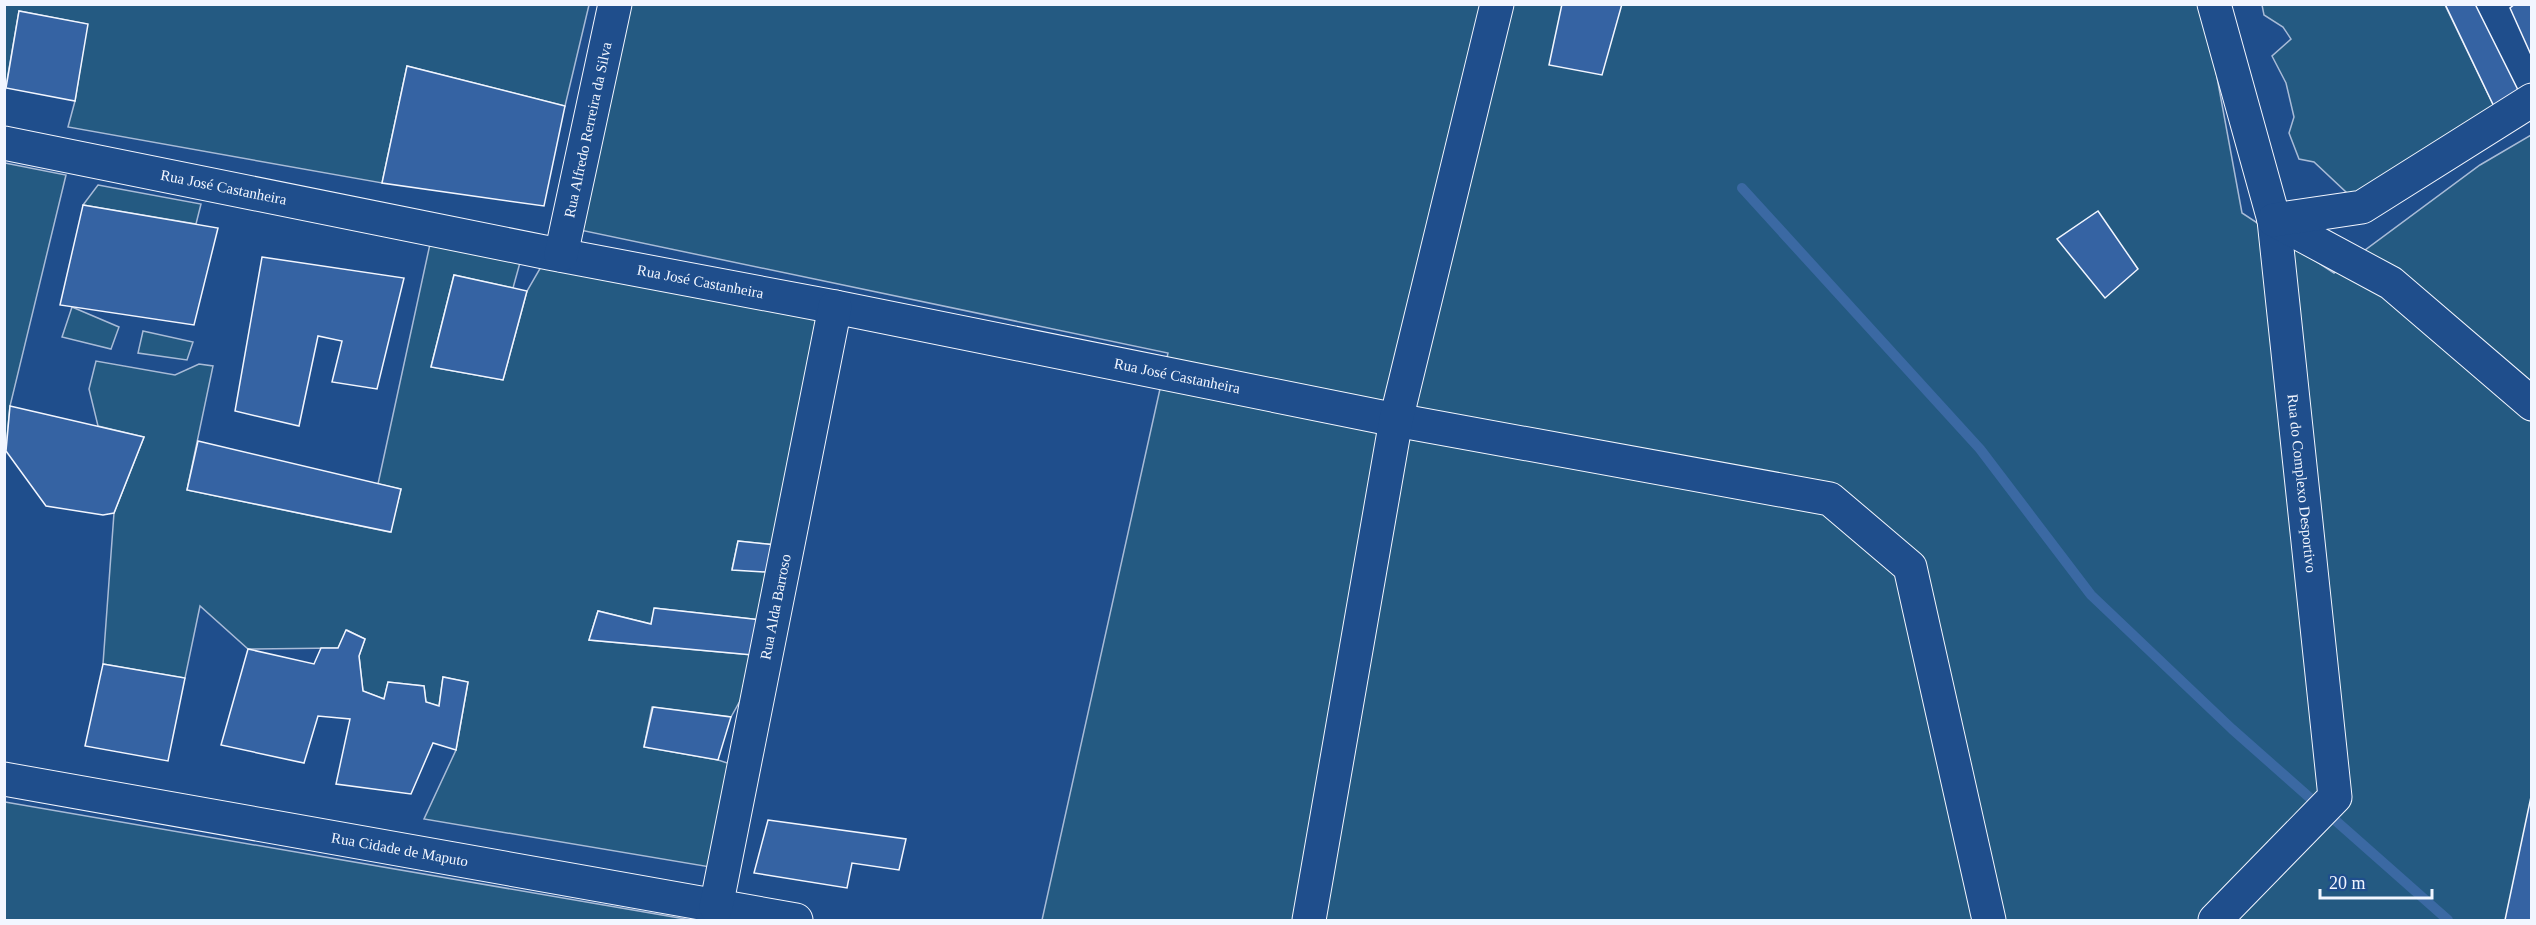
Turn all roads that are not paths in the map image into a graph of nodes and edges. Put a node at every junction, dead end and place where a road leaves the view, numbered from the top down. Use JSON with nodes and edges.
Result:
{"nodes":[{"id":1,"x":615,"y":4,"type":"edge"},
{"id":2,"x":1497,"y":4,"type":"edge"},
{"id":3,"x":2214,"y":4,"type":"edge"},
{"id":4,"x":2532,"y":100,"type":"edge"},
{"id":5,"x":4,"y":142,"type":"edge"},
{"id":6,"x":2274,"y":220,"type":"junction"},
{"id":7,"x":561,"y":255,"type":"junction"},
{"id":8,"x":835,"y":307,"type":"junction"},
{"id":9,"x":2532,"y":404,"type":"edge"},
{"id":10,"x":1396,"y":420,"type":"junction"},
{"id":11,"x":4,"y":779,"type":"edge"},
{"id":12,"x":716,"y":907,"type":"junction"},
{"id":13,"x":796,"y":921,"type":"edge"},
{"id":14,"x":1309,"y":921,"type":"edge"},
{"id":15,"x":1989,"y":921,"type":"edge"},
{"id":16,"x":2215,"y":921,"type":"edge"}],
"edges":[{"from":1,"to":7,"type":"street","name":"Rua Alfredo Rerreira da Silva"},
{"from":2,"to":10,"type":"street"},
{"from":3,"to":6,"type":"street","name":"Rua do Complexo Desportivo"},
{"from":4,"to":6,"type":"street"},
{"from":5,"to":7,"type":"street","name":"Rua José Castanheira"},
{"from":6,"to":9,"type":"street"},
{"from":6,"to":16,"type":"street","name":"Rua do Complexo Desportivo"},
{"from":7,"to":8,"type":"street","name":"Rua José Castanheira"},
{"from":8,"to":10,"type":"street","name":"Rua José Castanheira"},
{"from":8,"to":12,"type":"street","name":"Rua Alda Barroso"},
{"from":10,"to":14,"type":"street"},
{"from":10,"to":15,"type":"street","name":"Rua José Castanheira"},
{"from":11,"to":12,"type":"street","name":"Rua Cidade de Maputo"},
{"from":12,"to":13,"type":"street","name":"Rua Cidade de Maputo"}]}
